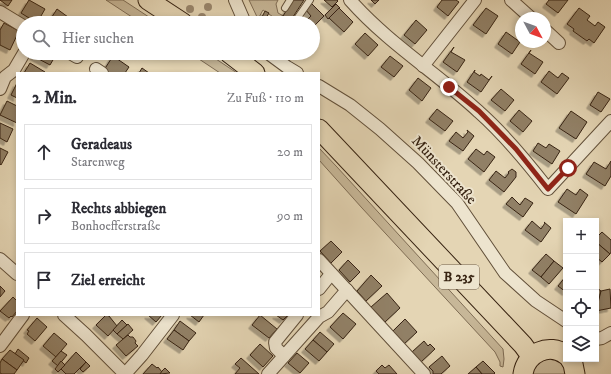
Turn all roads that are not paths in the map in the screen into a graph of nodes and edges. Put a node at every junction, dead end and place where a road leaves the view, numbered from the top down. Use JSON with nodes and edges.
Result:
{"nodes":[{"id":1,"x":148,"y":0,"type":"edge"},
{"id":2,"x":235,"y":0,"type":"edge"},
{"id":3,"x":290,"y":0,"type":"edge"},
{"id":4,"x":310,"y":0,"type":"edge"},
{"id":5,"x":350,"y":0,"type":"edge"},
{"id":6,"x":475,"y":0,"type":"edge"},
{"id":7,"x":511,"y":0,"type":"edge"},
{"id":8,"x":285,"y":8,"type":"dead end"},
{"id":9,"x":0,"y":12,"type":"edge"},
{"id":10,"x":524,"y":12,"type":"edge"},
{"id":11,"x":173,"y":16,"type":"edge"},
{"id":12,"x":242,"y":16,"type":"edge"},
{"id":13,"x":299,"y":16,"type":"edge"},
{"id":14,"x":16,"y":22,"type":"edge"},
{"id":15,"x":551,"y":36,"type":"edge"},
{"id":16,"x":559,"y":43,"type":"dead end"},
{"id":17,"x":20,"y":60,"type":"edge"},
{"id":18,"x":238,"y":60,"type":"edge"},
{"id":19,"x":278,"y":60,"type":"edge"},
{"id":20,"x":423,"y":66,"type":"junction"},
{"id":21,"x":254,"y":72,"type":"edge"},
{"id":22,"x":295,"y":72,"type":"edge"},
{"id":23,"x":320,"y":87,"type":"edge"},
{"id":24,"x":0,"y":89,"type":"edge"},
{"id":25,"x":611,"y":121,"type":"edge"},
{"id":26,"x":320,"y":130,"type":"edge"},
{"id":27,"x":0,"y":259,"type":"edge"},
{"id":28,"x":320,"y":261,"type":"edge"},
{"id":29,"x":16,"y":273,"type":"edge"},
{"id":30,"x":331,"y":274,"type":"junction"},
{"id":31,"x":320,"y":287,"type":"edge"},
{"id":32,"x":347,"y":290,"type":"junction"},
{"id":33,"x":320,"y":315,"type":"edge"},
{"id":34,"x":22,"y":316,"type":"edge"},
{"id":35,"x":65,"y":316,"type":"edge"},
{"id":36,"x":172,"y":316,"type":"edge"},
{"id":37,"x":296,"y":316,"type":"edge"},
{"id":38,"x":318,"y":316,"type":"edge"},
{"id":39,"x":563,"y":319,"type":"edge"},
{"id":40,"x":611,"y":333,"type":"edge"},
{"id":41,"x":599,"y":338,"type":"edge"},
{"id":42,"x":0,"y":346,"type":"edge"},
{"id":43,"x":563,"y":352,"type":"edge"},
{"id":44,"x":284,"y":356,"type":"junction"},
{"id":45,"x":532,"y":356,"type":"junction"},
{"id":46,"x":572,"y":362,"type":"edge"},
{"id":47,"x":125,"y":374,"type":"edge"},
{"id":48,"x":268,"y":374,"type":"edge"},
{"id":49,"x":424,"y":374,"type":"edge"},
{"id":50,"x":524,"y":374,"type":"edge"},
{"id":51,"x":575,"y":374,"type":"edge"}],
"edges":[{"from":1,"to":11,"type":"main road"},
{"from":2,"to":12,"type":"street"},
{"from":3,"to":8,"type":"lane"},
{"from":4,"to":13,"type":"lane"},
{"from":5,"to":20,"type":"street"},
{"from":6,"to":20,"type":"street"},
{"from":7,"to":10,"type":"street"},
{"from":9,"to":14,"type":"street"},
{"from":15,"to":16,"type":"street"},
{"from":17,"to":24,"type":"street"},
{"from":18,"to":21,"type":"main road"},
{"from":19,"to":22,"type":"street"},
{"from":20,"to":25,"type":"street"},
{"from":23,"to":39,"type":"street","name":"Münsterstraße"},
{"from":26,"to":45,"type":"main road","number":"B 235"},
{"from":27,"to":29,"type":"street"},
{"from":28,"to":30,"type":"street"},
{"from":30,"to":31,"type":"street"},
{"from":30,"to":32,"type":"street"},
{"from":32,"to":33,"type":"street"},
{"from":32,"to":49,"type":"street"},
{"from":34,"to":42,"type":"street"},
{"from":35,"to":47,"type":"street"},
{"from":36,"to":47,"type":"street"},
{"from":37,"to":44,"type":"street"},
{"from":38,"to":44,"type":"street"},
{"from":40,"to":41,"type":"street"},
{"from":43,"to":45,"type":"main road"},
{"from":44,"to":48,"type":"street"},
{"from":45,"to":50,"type":"main road"},
{"from":46,"to":51,"type":"main road"}]}
